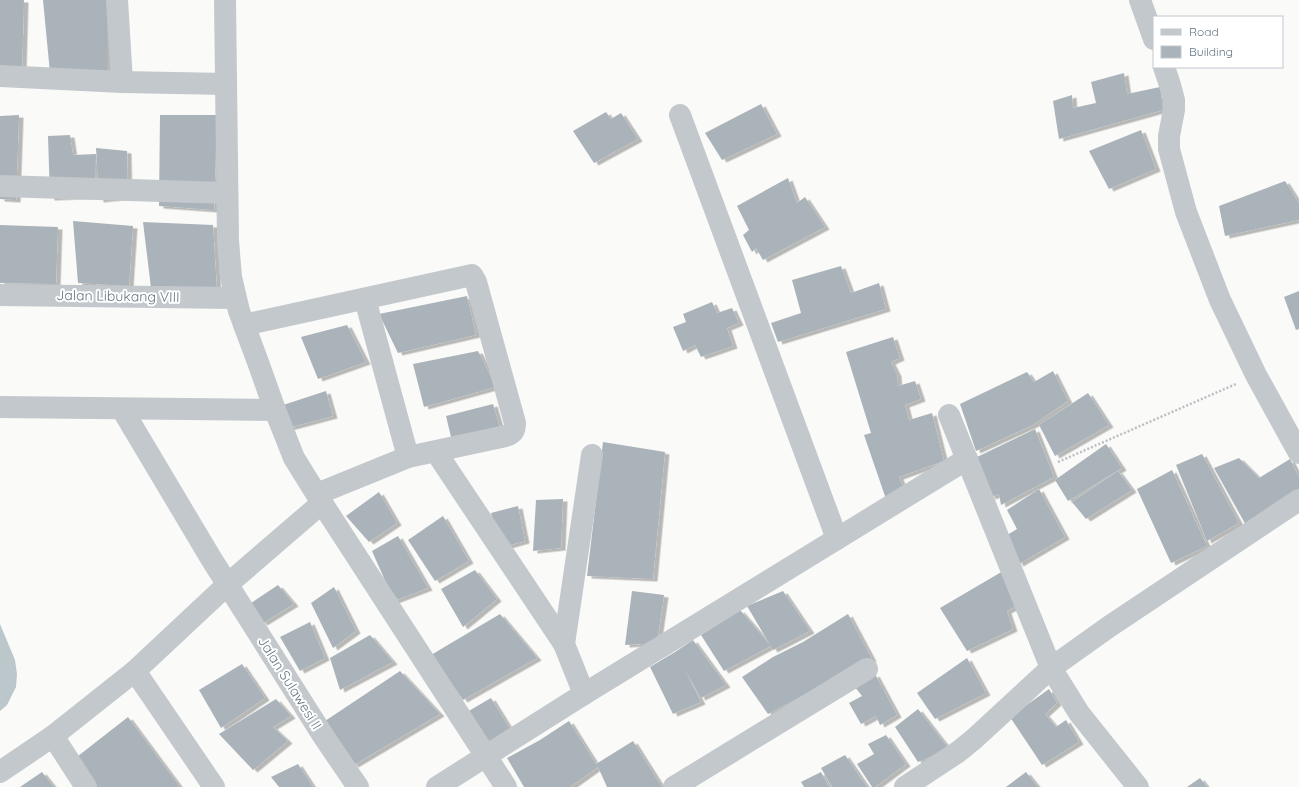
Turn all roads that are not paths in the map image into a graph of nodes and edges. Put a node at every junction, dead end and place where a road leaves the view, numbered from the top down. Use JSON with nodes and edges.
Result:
{"nodes":[{"id":1,"x":116,"y":0,"type":"edge"},
{"id":2,"x":225,"y":0,"type":"edge"},
{"id":3,"x":1140,"y":0,"type":"edge"},
{"id":4,"x":1153,"y":36,"type":"edge"},
{"id":5,"x":1164,"y":68,"type":"edge"},
{"id":6,"x":0,"y":76,"type":"edge"},
{"id":7,"x":122,"y":82,"type":"junction"},
{"id":8,"x":226,"y":84,"type":"junction"},
{"id":9,"x":680,"y":115,"type":"dead end"},
{"id":10,"x":0,"y":186,"type":"edge"},
{"id":11,"x":228,"y":193,"type":"junction"},
{"id":12,"x":0,"y":295,"type":"edge"},
{"id":13,"x":235,"y":298,"type":"junction"},
{"id":14,"x":365,"y":299,"type":"junction"},
{"id":15,"x":244,"y":325,"type":"junction"},
{"id":16,"x":0,"y":407,"type":"edge"},
{"id":17,"x":122,"y":409,"type":"junction"},
{"id":18,"x":275,"y":410,"type":"junction"},
{"id":19,"x":949,"y":415,"type":"dead end"},
{"id":20,"x":436,"y":452,"type":"junction"},
{"id":21,"x":1299,"y":453,"type":"edge"},
{"id":22,"x":592,"y":455,"type":"dead end"},
{"id":23,"x":408,"y":457,"type":"junction"},
{"id":24,"x":967,"y":459,"type":"junction"},
{"id":25,"x":319,"y":499,"type":"junction"},
{"id":26,"x":1299,"y":500,"type":"edge"},
{"id":27,"x":837,"y":539,"type":"junction"},
{"id":28,"x":221,"y":574,"type":"junction"},
{"id":29,"x":564,"y":644,"type":"junction"},
{"id":30,"x":1051,"y":668,"type":"junction"},
{"id":31,"x":867,"y":669,"type":"dead end"},
{"id":32,"x":136,"y":671,"type":"junction"},
{"id":33,"x":584,"y":694,"type":"junction"},
{"id":34,"x":53,"y":736,"type":"junction"},
{"id":35,"x":486,"y":756,"type":"junction"},
{"id":36,"x":0,"y":772,"type":"edge"},
{"id":37,"x":86,"y":787,"type":"edge"},
{"id":38,"x":214,"y":787,"type":"edge"},
{"id":39,"x":358,"y":787,"type":"edge"},
{"id":40,"x":437,"y":787,"type":"edge"},
{"id":41,"x":506,"y":787,"type":"edge"},
{"id":42,"x":674,"y":787,"type":"edge"},
{"id":43,"x":905,"y":787,"type":"edge"},
{"id":44,"x":1138,"y":787,"type":"edge"}],
"edges":[{"from":1,"to":7,"type":"street"},
{"from":2,"to":8,"type":"street"},
{"from":3,"to":4,"type":"street"},
{"from":5,"to":21,"type":"street"},
{"from":6,"to":7,"type":"street"},
{"from":7,"to":8,"type":"street"},
{"from":8,"to":11,"type":"street"},
{"from":9,"to":27,"type":"street"},
{"from":10,"to":11,"type":"street"},
{"from":11,"to":13,"type":"street"},
{"from":12,"to":13,"type":"street","name":"Jalan Libukang VIII"},
{"from":13,"to":15,"type":"street"},
{"from":14,"to":15,"type":"street"},
{"from":14,"to":20,"type":"street"},
{"from":14,"to":23,"type":"street"},
{"from":15,"to":18,"type":"street"},
{"from":16,"to":17,"type":"street"},
{"from":17,"to":18,"type":"street"},
{"from":17,"to":28,"type":"street","name":"Jalan Sulawesi II"},
{"from":18,"to":25,"type":"street"},
{"from":19,"to":24,"type":"street"},
{"from":20,"to":23,"type":"street"},
{"from":20,"to":29,"type":"street"},
{"from":22,"to":29,"type":"street"},
{"from":23,"to":25,"type":"street"},
{"from":24,"to":27,"type":"street"},
{"from":24,"to":30,"type":"street"},
{"from":25,"to":28,"type":"street"},
{"from":25,"to":35,"type":"street"},
{"from":26,"to":30,"type":"street"},
{"from":27,"to":33,"type":"street"},
{"from":28,"to":32,"type":"street"},
{"from":28,"to":39,"type":"street","name":"Jalan Sulawesi II"},
{"from":29,"to":33,"type":"street"},
{"from":30,"to":43,"type":"street"},
{"from":30,"to":44,"type":"street"},
{"from":31,"to":42,"type":"street"},
{"from":32,"to":34,"type":"street"},
{"from":32,"to":38,"type":"street"},
{"from":33,"to":35,"type":"street"},
{"from":34,"to":36,"type":"street"},
{"from":34,"to":37,"type":"street"},
{"from":35,"to":40,"type":"street"},
{"from":35,"to":41,"type":"street"}]}
